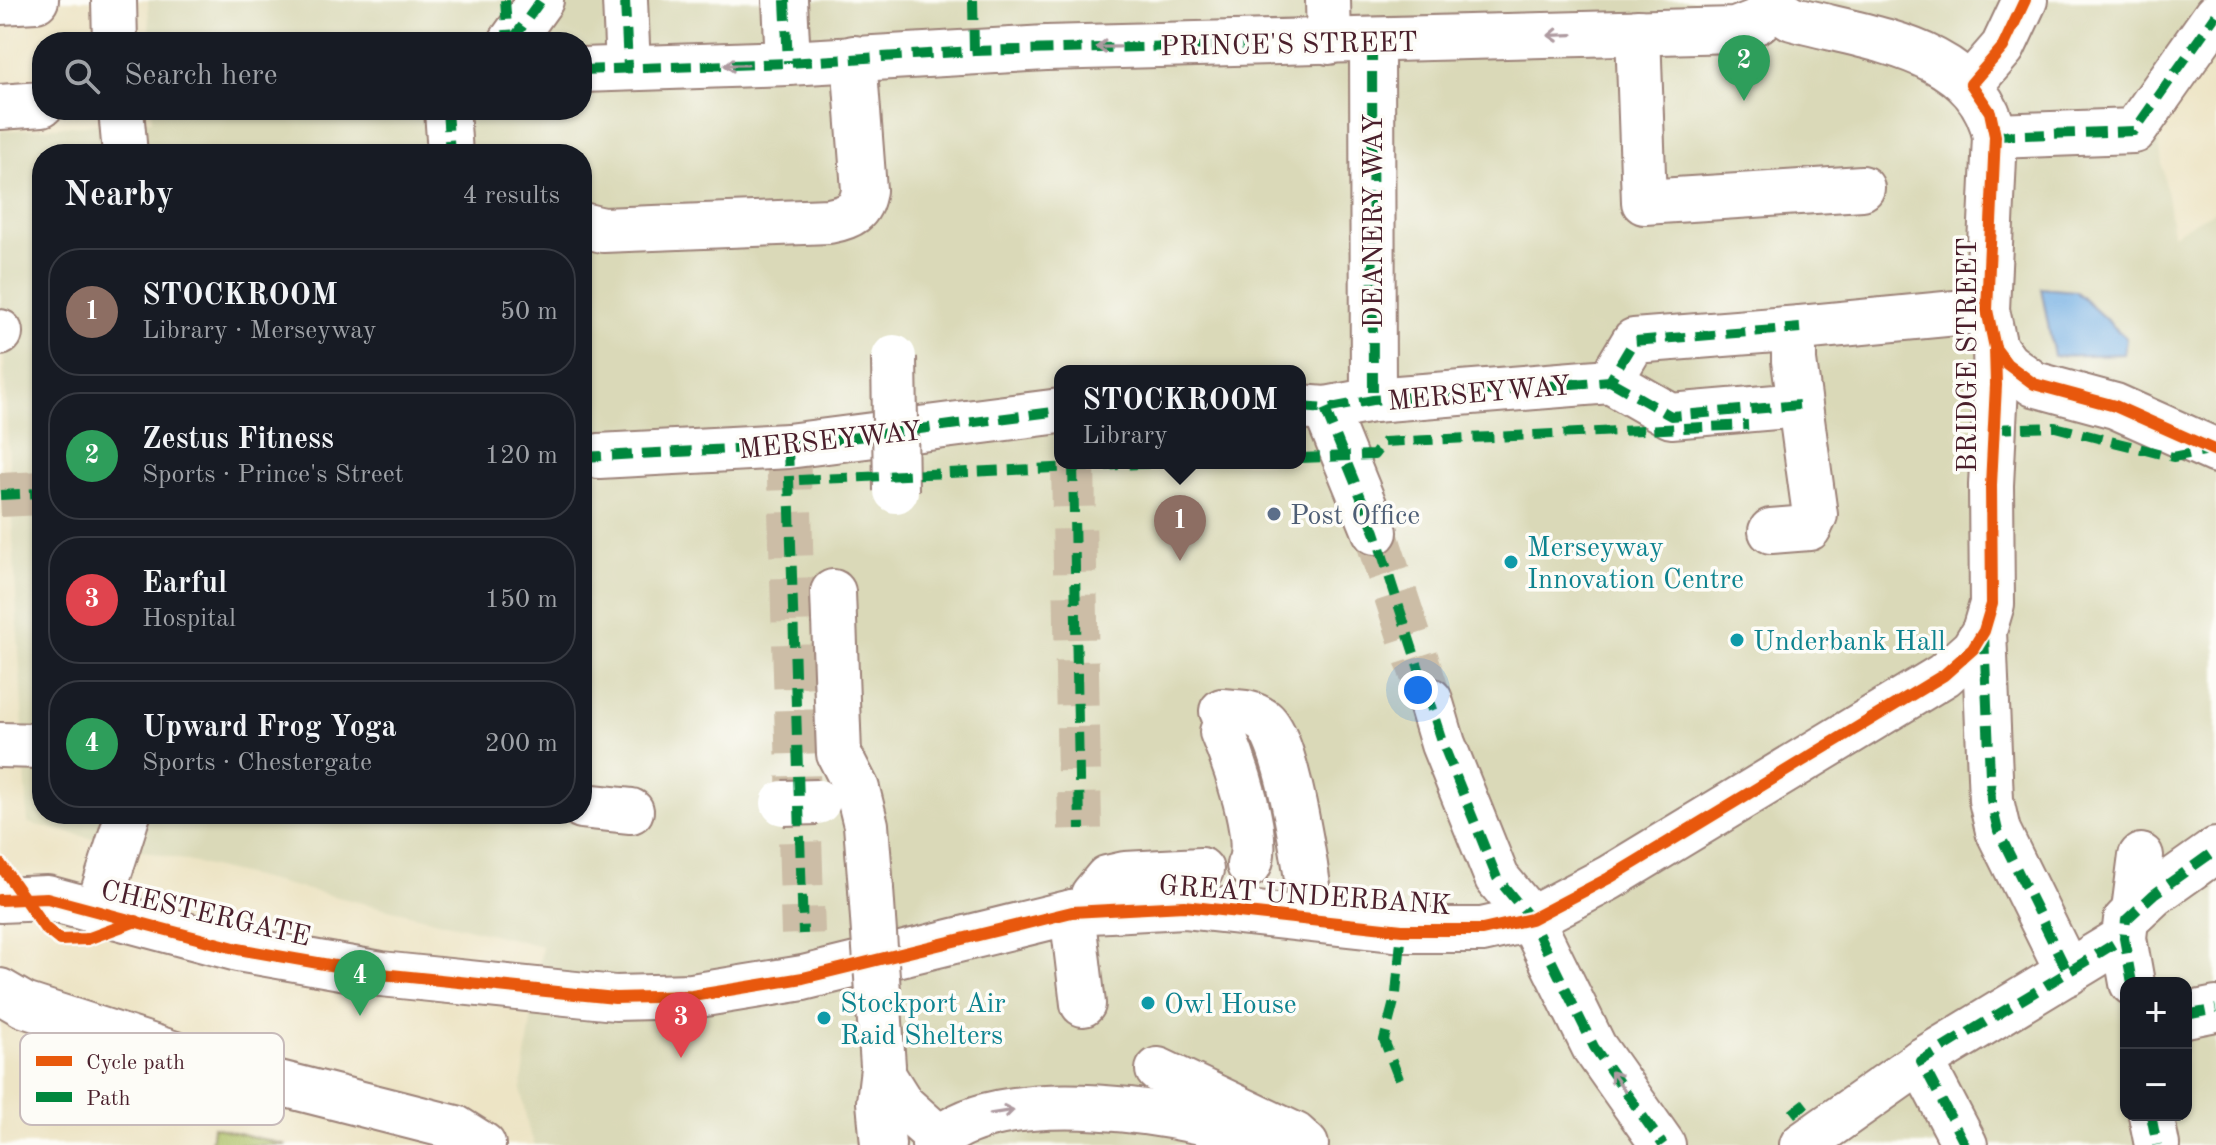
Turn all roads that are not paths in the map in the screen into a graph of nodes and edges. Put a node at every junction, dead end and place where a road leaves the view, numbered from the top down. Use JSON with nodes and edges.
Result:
{"nodes":[{"id":1,"x":36,"y":0,"type":"edge"},
{"id":2,"x":114,"y":0,"type":"edge"},
{"id":3,"x":505,"y":0,"type":"edge"},
{"id":4,"x":541,"y":0,"type":"edge"},
{"id":5,"x":625,"y":0,"type":"edge"},
{"id":6,"x":785,"y":0,"type":"edge"},
{"id":7,"x":2025,"y":0,"type":"edge"},
{"id":8,"x":0,"y":2,"type":"edge"},
{"id":9,"x":1773,"y":3,"type":"edge"},
{"id":10,"x":2216,"y":15,"type":"edge"},
{"id":11,"x":1329,"y":21,"type":"edge"},
{"id":12,"x":115,"y":32,"type":"edge"},
{"id":13,"x":509,"y":32,"type":"edge"},
{"id":14,"x":517,"y":32,"type":"edge"},
{"id":15,"x":1638,"y":32,"type":"junction"},
{"id":16,"x":1372,"y":42,"type":"junction"},
{"id":17,"x":854,"y":58,"type":"junction"},
{"id":18,"x":788,"y":63,"type":"junction"},
{"id":19,"x":628,"y":68,"type":"junction"},
{"id":20,"x":592,"y":70,"type":"edge"},
{"id":21,"x":1971,"y":84,"type":"junction"},
{"id":22,"x":32,"y":105,"type":"edge"},
{"id":23,"x":0,"y":107,"type":"edge"},
{"id":24,"x":122,"y":120,"type":"edge"},
{"id":25,"x":448,"y":120,"type":"edge"},
{"id":26,"x":1995,"y":136,"type":"junction"},
{"id":27,"x":124,"y":144,"type":"edge"},
{"id":28,"x":449,"y":144,"type":"edge"},
{"id":29,"x":1862,"y":188,"type":"dead end"},
{"id":30,"x":592,"y":227,"type":"edge"},
{"id":31,"x":1800,"y":328,"type":"junction"},
{"id":32,"x":1991,"y":329,"type":"junction"},
{"id":33,"x":894,"y":357,"type":"dead end"},
{"id":34,"x":1610,"y":381,"type":"junction"},
{"id":35,"x":1373,"y":400,"type":"junction"},
{"id":36,"x":1799,"y":405,"type":"junction"},
{"id":37,"x":1312,"y":408,"type":"edge"},
{"id":38,"x":1054,"y":412,"type":"edge"},
{"id":39,"x":2214,"y":450,"type":"edge"},
{"id":40,"x":599,"y":456,"type":"dead end"},
{"id":41,"x":896,"y":491,"type":"dead end"},
{"id":42,"x":1771,"y":531,"type":"dead end"},
{"id":43,"x":1375,"y":532,"type":"tunnel mouth"},
{"id":44,"x":833,"y":592,"type":"dead end"},
{"id":45,"x":1984,"y":631,"type":"junction"},
{"id":46,"x":1430,"y":700,"type":"tunnel mouth"},
{"id":47,"x":0,"y":745,"type":"edge"},
{"id":48,"x":32,"y":746,"type":"edge"},
{"id":49,"x":1261,"y":776,"type":"dead end"},
{"id":50,"x":592,"y":807,"type":"edge"},
{"id":51,"x":631,"y":811,"type":"dead end"},
{"id":52,"x":125,"y":824,"type":"edge"},
{"id":53,"x":2216,"y":850,"type":"edge"},
{"id":54,"x":2141,"y":856,"type":"dead end"},
{"id":55,"x":1249,"y":865,"type":"dead end"},
{"id":56,"x":1201,"y":870,"type":"dead end"},
{"id":57,"x":0,"y":900,"type":"edge"},
{"id":58,"x":97,"y":911,"type":"junction"},
{"id":59,"x":1083,"y":911,"type":"junction"},
{"id":60,"x":1298,"y":917,"type":"junction"},
{"id":61,"x":1531,"y":919,"type":"junction"},
{"id":62,"x":2129,"y":924,"type":"junction"},
{"id":63,"x":2068,"y":973,"type":"junction"},
{"id":64,"x":2132,"y":977,"type":"edge"},
{"id":65,"x":0,"y":991,"type":"edge"},
{"id":66,"x":545,"y":992,"type":"joint"},
{"id":67,"x":1083,"y":1004,"type":"dead end"},
{"id":68,"x":2216,"y":1009,"type":"edge"},
{"id":69,"x":2192,"y":1014,"type":"edge"},
{"id":70,"x":110,"y":1033,"type":"edge"},
{"id":71,"x":1921,"y":1061,"type":"junction"},
{"id":72,"x":1158,"y":1070,"type":"dead end"},
{"id":73,"x":884,"y":1072,"type":"junction"},
{"id":74,"x":284,"y":1084,"type":"edge"},
{"id":75,"x":2152,"y":1121,"type":"edge"},
{"id":76,"x":936,"y":1142,"type":"edge"},
{"id":77,"x":483,"y":1145,"type":"edge"},
{"id":78,"x":883,"y":1145,"type":"edge"},
{"id":79,"x":1272,"y":1145,"type":"edge"},
{"id":80,"x":1306,"y":1145,"type":"edge"},
{"id":81,"x":1663,"y":1145,"type":"edge"},
{"id":82,"x":1802,"y":1145,"type":"edge"},
{"id":83,"x":1965,"y":1145,"type":"edge"},
{"id":84,"x":2157,"y":1145,"type":"edge"}],
"edges":[{"from":1,"to":8,"type":"street"},
{"from":2,"to":12,"type":"street"},
{"from":3,"to":13,"type":"street"},
{"from":4,"to":14,"type":"street"},
{"from":5,"to":19,"type":"street"},
{"from":6,"to":18,"type":"street"},
{"from":7,"to":21,"type":"street"},
{"from":9,"to":15,"type":"street","name":"PRINCE'S STREET"},
{"from":9,"to":21,"type":"street","name":"PRINCE'S STREET"},
{"from":10,"to":26,"type":"street"},
{"from":11,"to":16,"type":"street","name":"PRINCE'S STREET"},
{"from":11,"to":17,"type":"street","name":"PRINCE'S STREET","one_way":true},
{"from":15,"to":16,"type":"street","name":"PRINCE'S STREET","one_way":true},
{"from":15,"to":29,"type":"street"},
{"from":16,"to":35,"type":"street","name":"DEANERY WAY"},
{"from":17,"to":18,"type":"street","name":"PRINCE'S STREET"},
{"from":17,"to":30,"type":"street"},
{"from":18,"to":19,"type":"street","name":"PRINCE'S STREET","one_way":true},
{"from":19,"to":20,"type":"street","name":"PRINCE'S STREET"},
{"from":21,"to":26,"type":"street","name":"BRIDGE STREET"},
{"from":22,"to":23,"type":"street"},
{"from":24,"to":27,"type":"street"},
{"from":25,"to":28,"type":"street"},
{"from":26,"to":32,"type":"street","name":"BRIDGE STREET"},
{"from":31,"to":32,"type":"street"},
{"from":31,"to":34,"type":"street","name":"MERSEYWAY"},
{"from":31,"to":36,"type":"street"},
{"from":32,"to":39,"type":"street"},
{"from":32,"to":45,"type":"street","name":"BRIDGE STREET"},
{"from":33,"to":41,"type":"street","bridge":true},
{"from":34,"to":35,"type":"street","name":"MERSEYWAY"},
{"from":34,"to":36,"type":"street","name":"MERSEYWAY"},
{"from":35,"to":37,"type":"street","name":"MERSEYWAY"},
{"from":36,"to":42,"type":"street"},
{"from":37,"to":43,"type":"street"},
{"from":38,"to":40,"type":"street","name":"MERSEYWAY"},
{"from":44,"to":73,"type":"street","bridge":true},
{"from":45,"to":61,"type":"street","name":"GREAT UNDERBANK"},
{"from":45,"to":63,"type":"street"},
{"from":46,"to":61,"type":"street"},
{"from":47,"to":48,"type":"street"},
{"from":49,"to":60,"type":"street"},
{"from":50,"to":51,"type":"street"},
{"from":52,"to":58,"type":"street"},
{"from":53,"to":62,"type":"street"},
{"from":54,"to":62,"type":"street"},
{"from":55,"to":60,"type":"street"},
{"from":56,"to":59,"type":"street"},
{"from":57,"to":58,"type":"street","name":"CHESTERGATE"},
{"from":58,"to":66,"type":"street","name":"CHESTERGATE"},
{"from":59,"to":60,"type":"street","name":"GREAT UNDERBANK"},
{"from":59,"to":66,"type":"street","name":"GREAT UNDERBANK"},
{"from":59,"to":67,"type":"street"},
{"from":60,"to":61,"type":"street","name":"GREAT UNDERBANK"},
{"from":81,"to":61,"type":"street","one_way":true},
{"from":62,"to":63,"type":"street"},
{"from":62,"to":64,"type":"street"},
{"from":63,"to":71,"type":"street"},
{"from":65,"to":70,"type":"street"},
{"from":68,"to":69,"type":"street"},
{"from":71,"to":82,"type":"street"},
{"from":71,"to":83,"type":"street"},
{"from":72,"to":80,"type":"street"},
{"from":73,"to":76,"type":"street"},
{"from":73,"to":78,"type":"street"},
{"from":74,"to":77,"type":"street"},
{"from":75,"to":84,"type":"street"},
{"from":76,"to":79,"type":"street","one_way":true}]}
